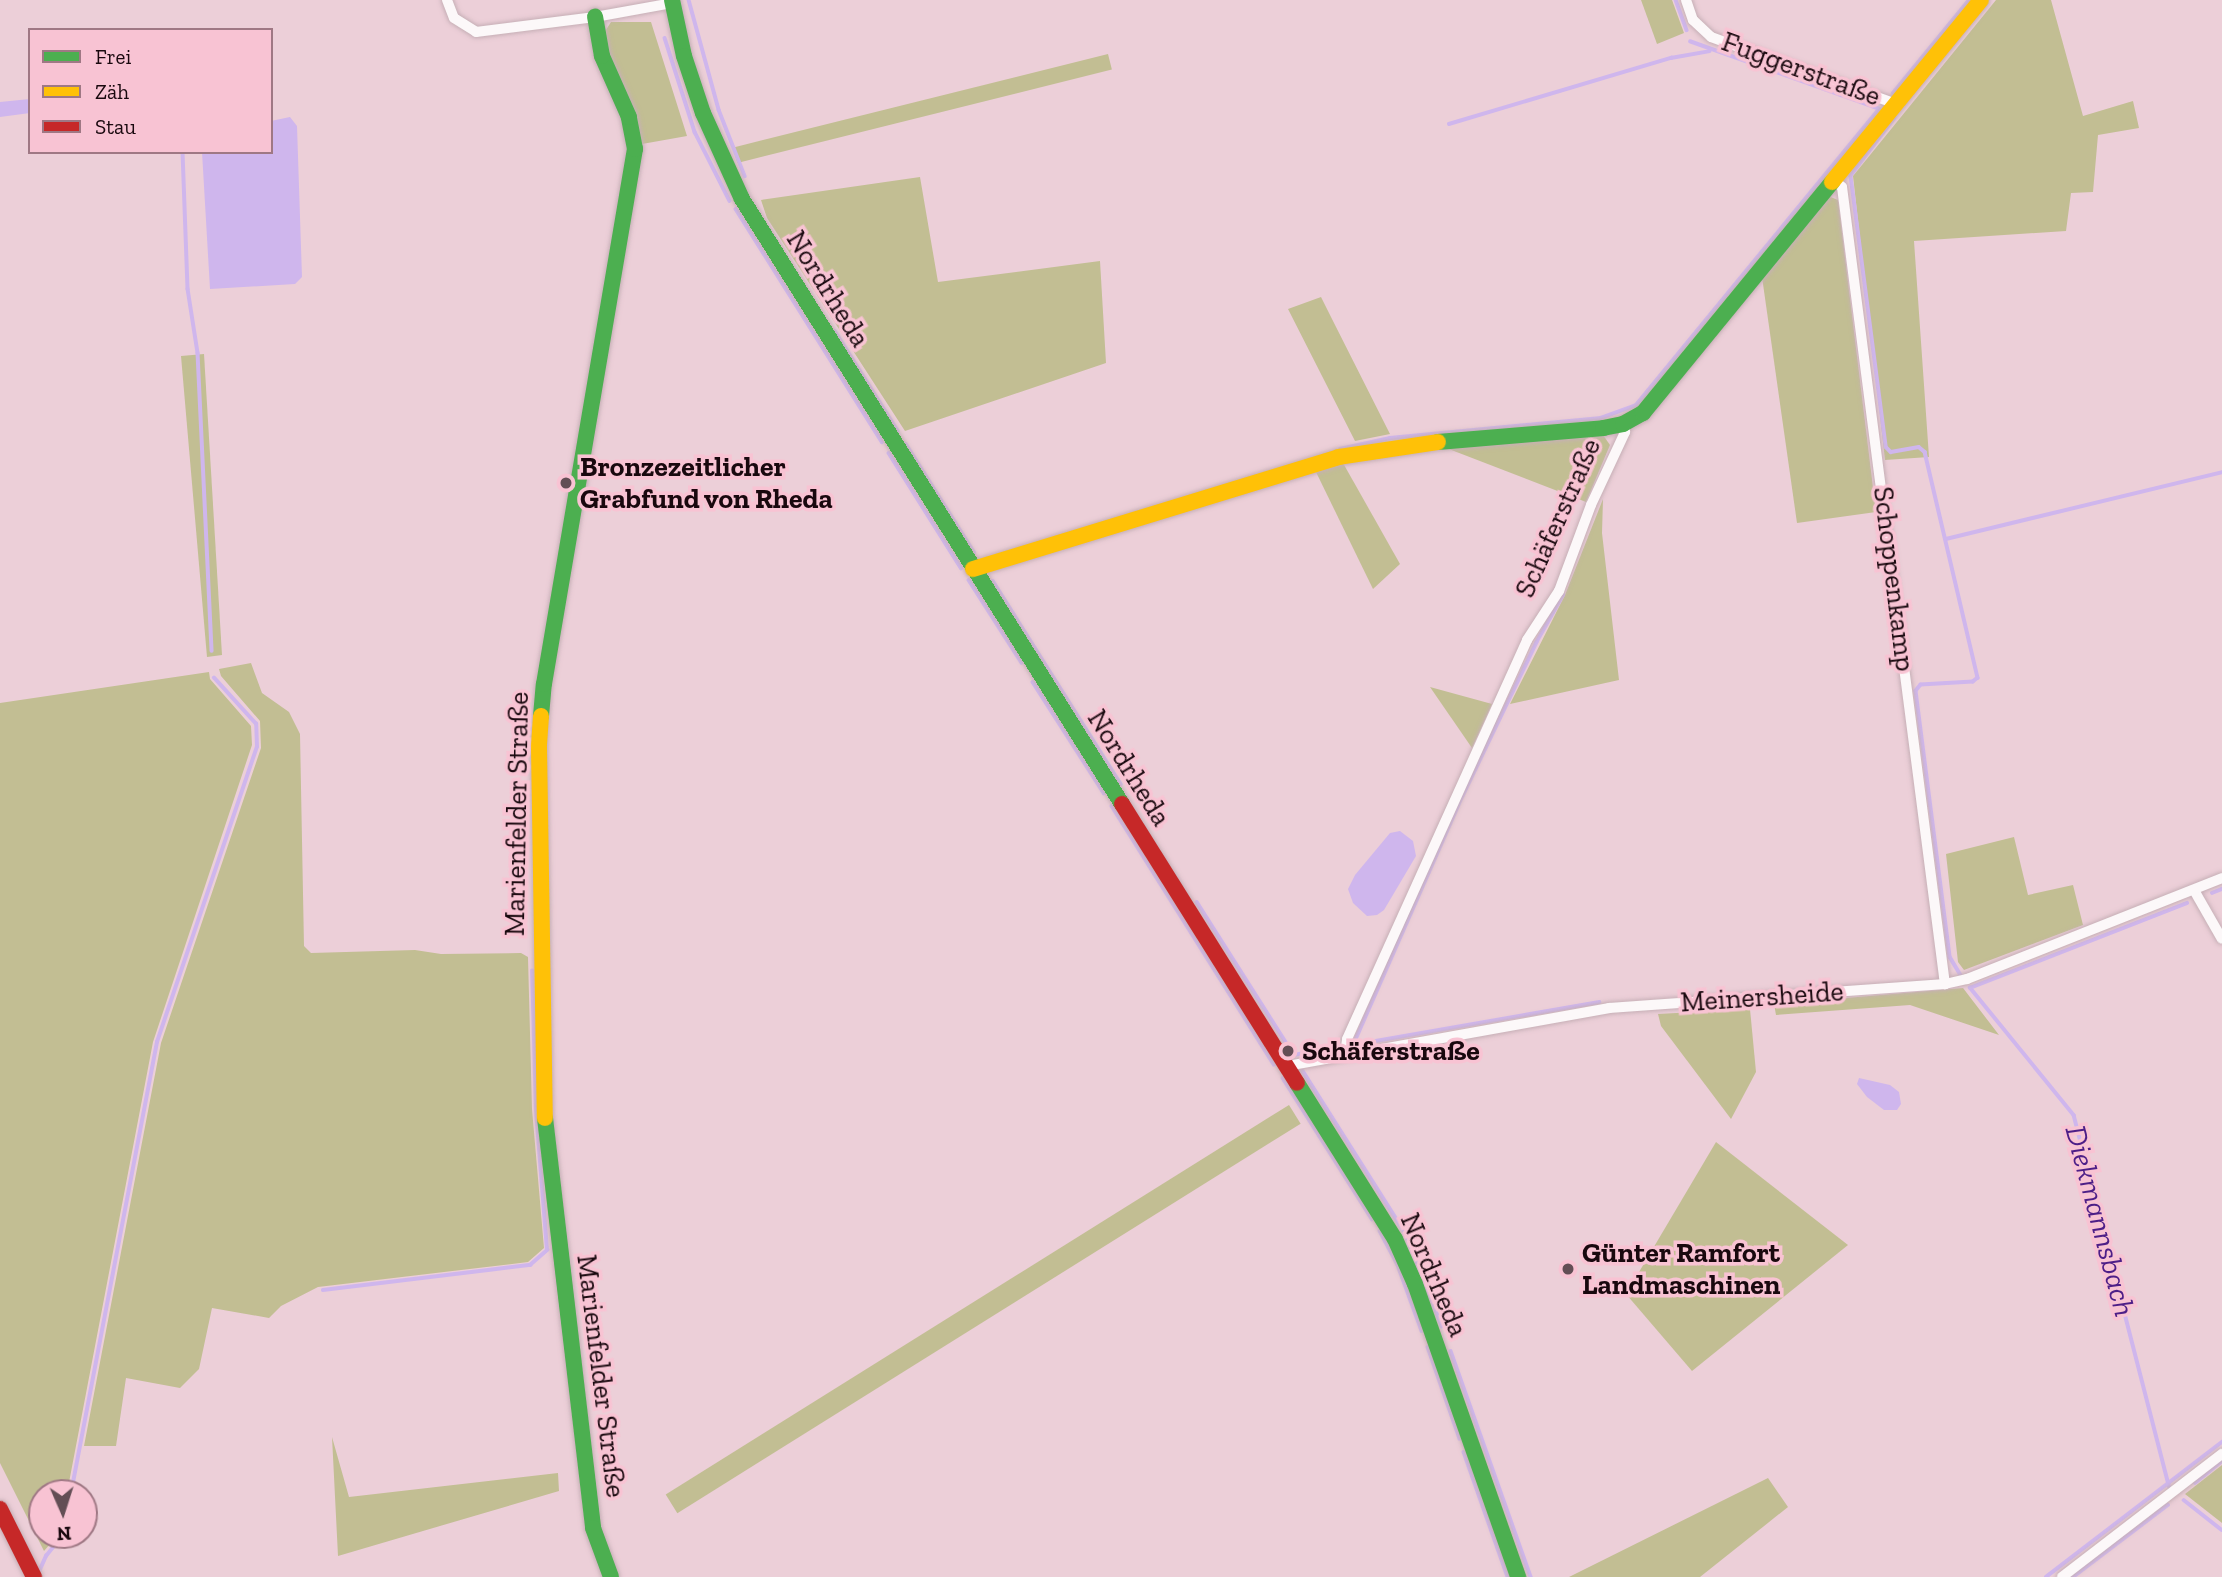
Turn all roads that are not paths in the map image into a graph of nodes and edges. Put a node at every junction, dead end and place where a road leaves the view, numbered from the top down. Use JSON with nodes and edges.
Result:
{"nodes":[{"id":1,"x":447,"y":0,"type":"edge"},
{"id":2,"x":1686,"y":0,"type":"edge"},
{"id":3,"x":1981,"y":0,"type":"edge"},
{"id":4,"x":672,"y":1,"type":"edge"},
{"id":5,"x":595,"y":18,"type":"junction"},
{"id":6,"x":1896,"y":104,"type":"junction"},
{"id":7,"x":1833,"y":179,"type":"junction"},
{"id":8,"x":1623,"y":424,"type":"junction"},
{"id":9,"x":974,"y":569,"type":"junction"},
{"id":10,"x":2222,"y":878,"type":"edge"},
{"id":11,"x":2194,"y":890,"type":"junction"},
{"id":12,"x":2222,"y":939,"type":"edge"},
{"id":13,"x":1945,"y":984,"type":"junction"},
{"id":14,"x":1345,"y":1054,"type":"junction"},
{"id":15,"x":1287,"y":1066,"type":"junction"},
{"id":16,"x":2222,"y":1454,"type":"edge"},
{"id":17,"x":0,"y":1509,"type":"edge"},
{"id":18,"x":32,"y":1572,"type":"edge"},
{"id":19,"x":611,"y":1577,"type":"edge"},
{"id":20,"x":1518,"y":1577,"type":"edge"},
{"id":21,"x":2062,"y":1577,"type":"edge"}],
"edges":[{"from":1,"to":5,"type":"street"},
{"from":2,"to":6,"type":"street","name":"Fuggerstraße"},
{"from":3,"to":6,"type":"street","name":"Schäferstraße"},
{"from":4,"to":5,"type":"street"},
{"from":4,"to":9,"type":"street","name":"Nordrheda"},
{"from":5,"to":19,"type":"street","name":"Marienfelder Straße"},
{"from":6,"to":7,"type":"street","name":"Schäferstraße"},
{"from":7,"to":8,"type":"street","name":"Schäferstraße"},
{"from":7,"to":13,"type":"street","name":"Schoppenkamp"},
{"from":8,"to":9,"type":"street","name":"Schäferstraße"},
{"from":8,"to":14,"type":"street","name":"Schäferstraße"},
{"from":9,"to":15,"type":"street","name":"Nordrheda"},
{"from":10,"to":11,"type":"street","name":"Meinersheide"},
{"from":11,"to":12,"type":"street"},
{"from":11,"to":13,"type":"street","name":"Meinersheide"},
{"from":13,"to":14,"type":"street","name":"Meinersheide"},
{"from":14,"to":15,"type":"street","name":"Meinersheide"},
{"from":15,"to":20,"type":"street","name":"Nordrheda"},
{"from":16,"to":21,"type":"street"},
{"from":17,"to":18,"type":"street"}]}
